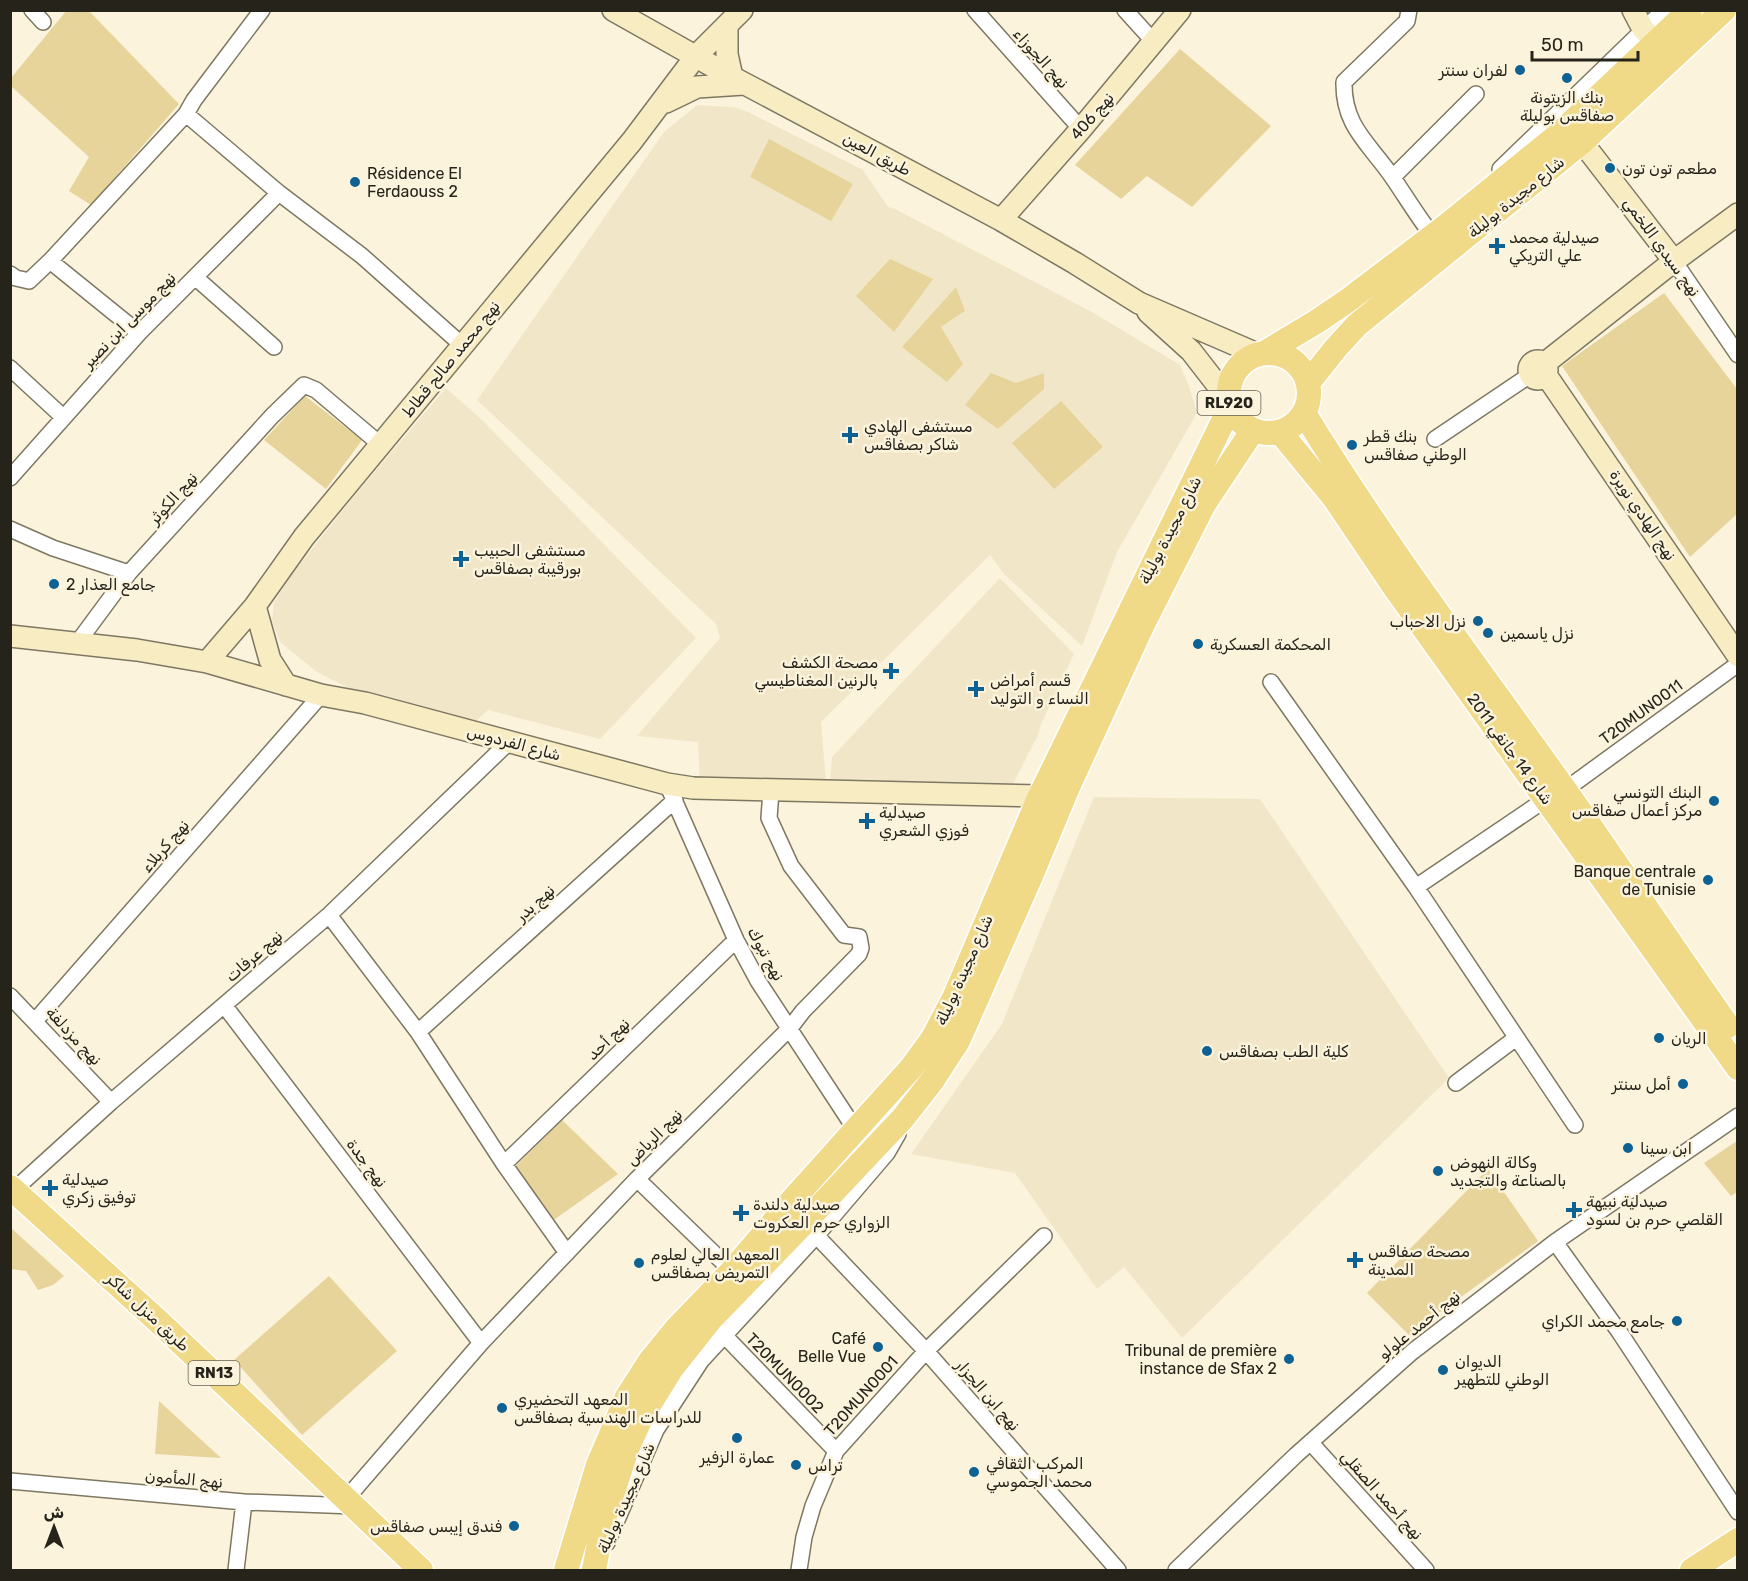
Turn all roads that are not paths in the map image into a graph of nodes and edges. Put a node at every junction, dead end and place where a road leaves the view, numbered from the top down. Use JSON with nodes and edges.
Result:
{"nodes":[{"id":1,"x":262,"y":10,"type":"edge"},
{"id":2,"x":613,"y":10,"type":"edge"},
{"id":3,"x":742,"y":10,"type":"edge"},
{"id":4,"x":975,"y":10,"type":"edge"},
{"id":5,"x":1125,"y":10,"type":"edge"},
{"id":6,"x":1180,"y":10,"type":"edge"},
{"id":7,"x":1664,"y":10,"type":"edge"},
{"id":8,"x":1690,"y":10,"type":"edge"},
{"id":9,"x":1724,"y":10,"type":"edge"},
{"id":10,"x":1408,"y":16,"type":"edge"},
{"id":11,"x":727,"y":26,"type":"junction"},
{"id":12,"x":1644,"y":27,"type":"edge"},
{"id":13,"x":1154,"y":42,"type":"junction"},
{"id":14,"x":696,"y":56,"type":"junction"},
{"id":15,"x":739,"y":80,"type":"junction"},
{"id":16,"x":1476,"y":94,"type":"dead end"},
{"id":17,"x":658,"y":108,"type":"junction"},
{"id":18,"x":186,"y":114,"type":"junction"},
{"id":19,"x":1081,"y":129,"type":"junction"},
{"id":20,"x":1582,"y":142,"type":"junction"},
{"id":21,"x":1393,"y":177,"type":"junction"},
{"id":22,"x":279,"y":193,"type":"junction"},
{"id":23,"x":1737,"y":214,"type":"edge"},
{"id":24,"x":1001,"y":220,"type":"junction"},
{"id":25,"x":1439,"y":231,"type":"junction"},
{"id":26,"x":50,"y":261,"type":"junction"},
{"id":27,"x":1674,"y":261,"type":"junction"},
{"id":28,"x":10,"y":274,"type":"edge"},
{"id":29,"x":195,"y":277,"type":"junction"},
{"id":30,"x":1139,"y":303,"type":"junction"},
{"id":31,"x":139,"y":333,"type":"junction"},
{"id":32,"x":462,"y":345,"type":"junction"},
{"id":33,"x":274,"y":347,"type":"dead end"},
{"id":34,"x":1261,"y":353,"type":"junction"},
{"id":35,"x":1737,"y":355,"type":"edge"},
{"id":36,"x":10,"y":368,"type":"edge"},
{"id":37,"x":1540,"y":371,"type":"junction"},
{"id":38,"x":1308,"y":383,"type":"junction"},
{"id":39,"x":1229,"y":404,"type":"junction"},
{"id":40,"x":1304,"y":413,"type":"junction"},
{"id":41,"x":63,"y":417,"type":"junction"},
{"id":42,"x":1253,"y":430,"type":"junction"},
{"id":43,"x":1280,"y":432,"type":"junction"},
{"id":44,"x":1435,"y":439,"type":"dead end"},
{"id":45,"x":381,"y":445,"type":"junction"},
{"id":46,"x":10,"y":478,"type":"edge"},
{"id":47,"x":10,"y":529,"type":"edge"},
{"id":48,"x":129,"y":573,"type":"junction"},
{"id":49,"x":255,"y":606,"type":"junction"},
{"id":50,"x":10,"y":636,"type":"edge"},
{"id":51,"x":78,"y":642,"type":"junction"},
{"id":52,"x":1737,"y":656,"type":"edge"},
{"id":53,"x":207,"y":662,"type":"junction"},
{"id":54,"x":1737,"y":664,"type":"edge"},
{"id":55,"x":1271,"y":682,"type":"dead end"},
{"id":56,"x":286,"y":685,"type":"junction"},
{"id":57,"x":321,"y":695,"type":"junction"},
{"id":58,"x":509,"y":742,"type":"junction"},
{"id":59,"x":771,"y":791,"type":"junction"},
{"id":60,"x":671,"y":792,"type":"junction"},
{"id":61,"x":1555,"y":794,"type":"junction"},
{"id":62,"x":1033,"y":795,"type":"junction"},
{"id":63,"x":1416,"y":887,"type":"junction"},
{"id":64,"x":329,"y":915,"type":"junction"},
{"id":65,"x":736,"y":940,"type":"junction"},
{"id":66,"x":10,"y":996,"type":"edge"},
{"id":67,"x":224,"y":1005,"type":"junction"},
{"id":68,"x":35,"y":1021,"type":"junction"},
{"id":69,"x":790,"y":1028,"type":"junction"},
{"id":70,"x":418,"y":1032,"type":"junction"},
{"id":71,"x":1516,"y":1038,"type":"junction"},
{"id":72,"x":1737,"y":1040,"type":"edge"},
{"id":73,"x":1737,"y":1068,"type":"edge"},
{"id":74,"x":1456,"y":1083,"type":"dead end"},
{"id":75,"x":111,"y":1102,"type":"junction"},
{"id":76,"x":1737,"y":1116,"type":"edge"},
{"id":77,"x":1575,"y":1125,"type":"dead end"},
{"id":78,"x":855,"y":1129,"type":"junction"},
{"id":79,"x":504,"y":1164,"type":"junction"},
{"id":80,"x":638,"y":1179,"type":"junction"},
{"id":81,"x":12,"y":1188,"type":"edge"},
{"id":82,"x":810,"y":1230,"type":"junction"},
{"id":83,"x":1044,"y":1236,"type":"dead end"},
{"id":84,"x":1555,"y":1242,"type":"junction"},
{"id":85,"x":567,"y":1253,"type":"junction"},
{"id":86,"x":732,"y":1271,"type":"junction"},
{"id":87,"x":717,"y":1328,"type":"junction"},
{"id":88,"x":481,"y":1343,"type":"junction"},
{"id":89,"x":926,"y":1352,"type":"junction"},
{"id":90,"x":1311,"y":1443,"type":"junction"},
{"id":91,"x":836,"y":1451,"type":"junction"},
{"id":92,"x":10,"y":1481,"type":"edge"},
{"id":93,"x":244,"y":1502,"type":"junction"},
{"id":94,"x":350,"y":1503,"type":"junction"},
{"id":95,"x":1737,"y":1512,"type":"edge"},
{"id":96,"x":1737,"y":1540,"type":"edge"},
{"id":97,"x":1737,"y":1560,"type":"edge"},
{"id":98,"x":421,"y":1568,"type":"edge"},
{"id":99,"x":236,"y":1570,"type":"edge"},
{"id":100,"x":566,"y":1570,"type":"edge"},
{"id":101,"x":594,"y":1570,"type":"edge"},
{"id":102,"x":799,"y":1570,"type":"edge"},
{"id":103,"x":1118,"y":1570,"type":"edge"},
{"id":104,"x":1176,"y":1570,"type":"edge"},
{"id":105,"x":1426,"y":1570,"type":"edge"},
{"id":106,"x":1692,"y":1570,"type":"edge"},
{"id":107,"x":1721,"y":1570,"type":"edge"}],
"edges":[{"from":1,"to":18,"type":"street"},
{"from":2,"to":14,"type":"street","name":"طريق العين","number":"RL920"},
{"from":3,"to":11,"type":"street","name":"نهج محمد صالح قطاط"},
{"from":4,"to":19,"type":"street","name":"نهج الجوزاء"},
{"from":5,"to":13,"type":"street"},
{"from":6,"to":13,"type":"street","name":"نهج 406"},
{"from":7,"to":12,"type":"street"},
{"from":8,"to":12,"type":"main road","name":"شارع مجيدة بوليلة"},
{"from":9,"to":20,"type":"main road","name":"شارع مجيدة بوليلة"},
{"from":10,"to":21,"type":"street"},
{"from":11,"to":14,"type":"street","name":"نهج محمد صالح قطاط"},
{"from":11,"to":15,"type":"street"},
{"from":12,"to":25,"type":"main road","name":"شارع مجيدة بوليلة"},
{"from":13,"to":19,"type":"street","name":"نهج 406"},
{"from":14,"to":15,"type":"street","name":"طريق العين","number":"RL920"},
{"from":14,"to":17,"type":"street","name":"نهج محمد صالح قطاط"},
{"from":15,"to":17,"type":"street"},
{"from":15,"to":24,"type":"street","name":"طريق العين","number":"RL920"},
{"from":16,"to":21,"type":"street"},
{"from":17,"to":32,"type":"street","name":"نهج محمد صالح قطاط"},
{"from":18,"to":22,"type":"street"},
{"from":18,"to":26,"type":"street"},
{"from":19,"to":24,"type":"street","name":"نهج 406"},
{"from":20,"to":27,"type":"street","name":"نهج سيدي اللخمي"},
{"from":20,"to":38,"type":"main road","name":"شارع مجيدة بوليلة"},
{"from":21,"to":25,"type":"street"},
{"from":22,"to":29,"type":"street","name":"نهج موسى ابن نصير"},
{"from":22,"to":32,"type":"street"},
{"from":23,"to":27,"type":"street"},
{"from":24,"to":30,"type":"street","name":"طريق العين","number":"RL920"},
{"from":25,"to":34,"type":"main road","name":"شارع مجيدة بوليلة"},
{"from":26,"to":28,"type":"street"},
{"from":26,"to":31,"type":"street"},
{"from":27,"to":35,"type":"street","name":"نهج سيدي اللخمي"},
{"from":27,"to":37,"type":"street"},
{"from":29,"to":31,"type":"street","name":"نهج موسى ابن نصير"},
{"from":29,"to":33,"type":"street"},
{"from":30,"to":34,"type":"street","name":"طريق العين","number":"RL920"},
{"from":30,"to":39,"type":"street","name":"طريق العين","number":"RL920"},
{"from":31,"to":41,"type":"street","name":"نهج موسى ابن نصير"},
{"from":32,"to":45,"type":"street","name":"نهج محمد صالح قطاط"},
{"from":34,"to":38,"type":"main road","number":"RL920"},
{"from":34,"to":39,"type":"main road","number":"RL920"},
{"from":36,"to":41,"type":"street"},
{"from":37,"to":44,"type":"street"},
{"from":37,"to":52,"type":"street","name":"نهج الهادي نويرة"},
{"from":38,"to":40,"type":"main road"},
{"from":39,"to":42,"type":"main road","number":"RL920"},
{"from":39,"to":62,"type":"main road","name":"شارع مجيدة بوليلة"},
{"from":40,"to":43,"type":"main road"},
{"from":40,"to":61,"type":"main road","name":"شارع 14 جانفي 2011"},
{"from":41,"to":46,"type":"street","name":"نهج موسى ابن نصير"},
{"from":42,"to":43,"type":"main road","number":"RL920"},
{"from":42,"to":82,"type":"main road","name":"شارع مجيدة بوليلة"},
{"from":43,"to":61,"type":"main road","name":"شارع 14 جانفي 2011"},
{"from":45,"to":48,"type":"street","name":"نهج الكوثر"},
{"from":45,"to":49,"type":"street","name":"نهج محمد صالح قطاط"},
{"from":47,"to":48,"type":"street"},
{"from":48,"to":51,"type":"street","name":"نهج الكوثر"},
{"from":49,"to":53,"type":"street","name":"نهج محمد صالح قطاط"},
{"from":49,"to":56,"type":"street"},
{"from":50,"to":51,"type":"street","name":"شارع الفردوس"},
{"from":51,"to":53,"type":"street","name":"شارع الفردوس"},
{"from":53,"to":56,"type":"street","name":"شارع الفردوس"},
{"from":54,"to":61,"type":"street","name":"T20MUN0011"},
{"from":55,"to":63,"type":"street"},
{"from":56,"to":57,"type":"street","name":"شارع الفردوس"},
{"from":57,"to":58,"type":"street","name":"شارع الفردوس"},
{"from":57,"to":68,"type":"street","name":"نهج كربلاء"},
{"from":58,"to":60,"type":"street","name":"شارع الفردوس"},
{"from":58,"to":64,"type":"street","name":"نهج عرفات"},
{"from":59,"to":60,"type":"street","name":"شارع الفردوس"},
{"from":59,"to":62,"type":"street","name":"شارع الفردوس"},
{"from":59,"to":69,"type":"street","name":"نهج الرياض"},
{"from":60,"to":65,"type":"street","name":"نهج تبوك"},
{"from":60,"to":70,"type":"street","name":"نهج بدر"},
{"from":61,"to":63,"type":"street","name":"T20MUN0011"},
{"from":61,"to":72,"type":"main road","name":"شارع 14 جانفي 2011"},
{"from":61,"to":73,"type":"main road","name":"شارع 14 جانفي 2011"},
{"from":62,"to":78,"type":"main road","name":"شارع مجيدة بوليلة"},
{"from":63,"to":71,"type":"street"},
{"from":64,"to":67,"type":"street","name":"نهج عرفات"},
{"from":64,"to":70,"type":"street"},
{"from":65,"to":69,"type":"street","name":"نهج تبوك"},
{"from":65,"to":79,"type":"street","name":"نهج أحد"},
{"from":66,"to":68,"type":"street","name":"نهج مزدلفة"},
{"from":67,"to":75,"type":"street","name":"نهج عرفات"},
{"from":67,"to":88,"type":"street","name":"نهج جدة"},
{"from":68,"to":75,"type":"street","name":"نهج مزدلفة"},
{"from":69,"to":78,"type":"street","name":"نهج تبوك"},
{"from":69,"to":80,"type":"street","name":"نهج الرياض"},
{"from":70,"to":79,"type":"street"},
{"from":71,"to":74,"type":"street"},
{"from":71,"to":77,"type":"street"},
{"from":75,"to":81,"type":"street","name":"نهج عرفات"},
{"from":76,"to":84,"type":"street","name":"نهج أحمد علولو"},
{"from":78,"to":86,"type":"main road","name":"شارع مجيدة بوليلة"},
{"from":79,"to":85,"type":"street"},
{"from":80,"to":85,"type":"street","name":"نهج الرياض"},
{"from":80,"to":86,"type":"street"},
{"from":81,"to":94,"type":"main road","name":"طريق منزل شاكر","number":"RN13"},
{"from":82,"to":87,"type":"main road","name":"شارع مجيدة بوليلة"},
{"from":82,"to":89,"type":"street","name":"نهج ابن الجزار"},
{"from":83,"to":89,"type":"street"},
{"from":84,"to":90,"type":"street","name":"نهج أحمد علولو"},
{"from":84,"to":95,"type":"street"},
{"from":85,"to":88,"type":"street","name":"نهج الرياض"},
{"from":86,"to":100,"type":"main road","name":"شارع مجيدة بوليلة"},
{"from":87,"to":91,"type":"street","name":"T20MUN0002"},
{"from":87,"to":101,"type":"main road","name":"شارع مجيدة بوليلة"},
{"from":88,"to":94,"type":"street","name":"نهج الرياض"},
{"from":89,"to":91,"type":"street","name":"T20MUN0001"},
{"from":89,"to":103,"type":"street","name":"نهج ابن الجزار"},
{"from":90,"to":104,"type":"street","name":"نهج أحمد علولو"},
{"from":90,"to":105,"type":"street","name":"نهج أحمد الصقلي"},
{"from":91,"to":102,"type":"street","name":"T20MUN0001"},
{"from":92,"to":93,"type":"street","name":"نهج المأمون"},
{"from":93,"to":94,"type":"street","name":"نهج المأمون"},
{"from":93,"to":99,"type":"street"},
{"from":94,"to":98,"type":"main road","name":"طريق منزل شاكر","number":"RN13"},
{"from":96,"to":106,"type":"main road"},
{"from":97,"to":107,"type":"main road"}]}
